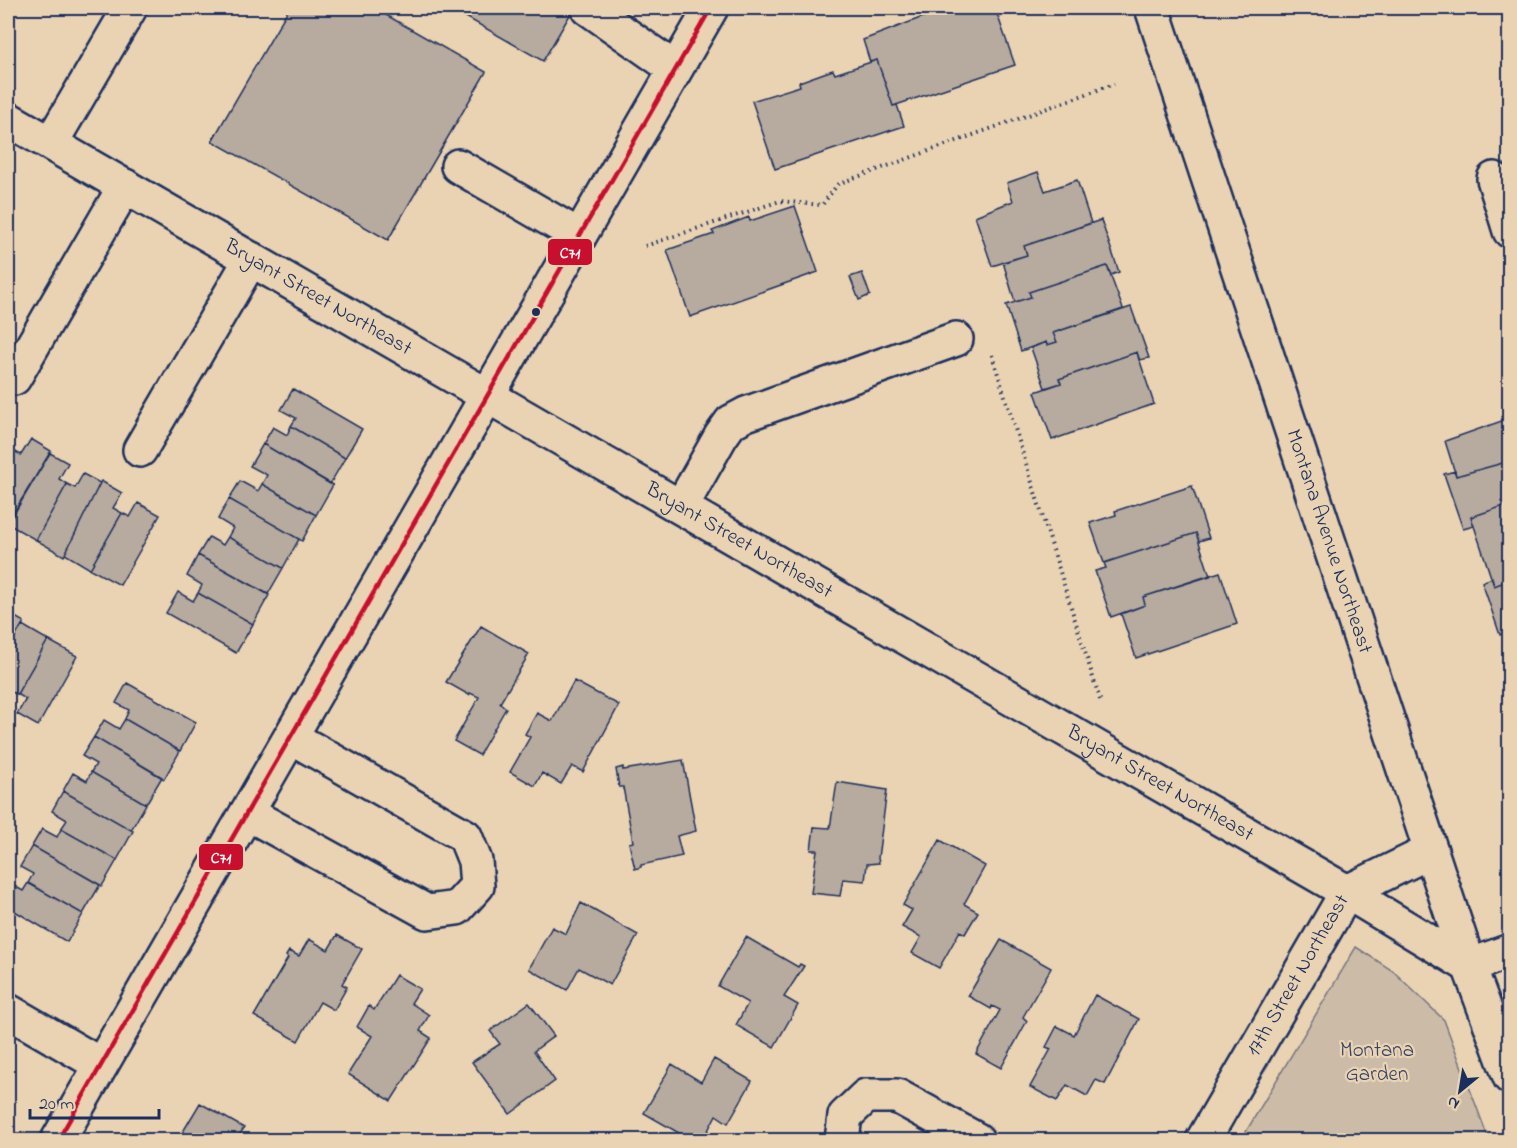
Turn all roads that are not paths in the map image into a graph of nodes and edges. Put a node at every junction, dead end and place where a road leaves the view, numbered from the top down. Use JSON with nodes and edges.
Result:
{"nodes":[{"id":1,"x":130,"y":8,"type":"edge"},
{"id":2,"x":588,"y":8,"type":"edge"},
{"id":3,"x":711,"y":8,"type":"edge"},
{"id":4,"x":1152,"y":8,"type":"edge"},
{"id":5,"x":675,"y":69,"type":"junction"},
{"id":6,"x":8,"y":118,"type":"edge"},
{"id":7,"x":51,"y":144,"type":"junction"},
{"id":8,"x":458,"y":166,"type":"dead end"},
{"id":9,"x":1494,"y":179,"type":"dead end"},
{"id":10,"x":125,"y":186,"type":"junction"},
{"id":11,"x":1509,"y":231,"type":"edge"},
{"id":12,"x":579,"y":236,"type":"junction"},
{"id":13,"x":251,"y":259,"type":"junction"},
{"id":14,"x":956,"y":339,"type":"road end"},
{"id":15,"x":14,"y":378,"type":"dead end"},
{"id":16,"x":487,"y":395,"type":"junction"},
{"id":17,"x":140,"y":450,"type":"dead end"},
{"id":18,"x":681,"y":507,"type":"junction"},
{"id":19,"x":291,"y":737,"type":"junction"},
{"id":20,"x":247,"y":813,"type":"junction"},
{"id":21,"x":1431,"y":851,"type":"junction"},
{"id":22,"x":1347,"y":892,"type":"junction"},
{"id":23,"x":1509,"y":951,"type":"edge"},
{"id":24,"x":1469,"y":966,"type":"junction"},
{"id":25,"x":8,"y":1011,"type":"edge"},
{"id":26,"x":101,"y":1065,"type":"junction"},
{"id":27,"x":1509,"y":1077,"type":"edge"},
{"id":28,"x":58,"y":1140,"type":"edge"},
{"id":29,"x":842,"y":1140,"type":"edge"},
{"id":30,"x":977,"y":1140,"type":"edge"},
{"id":31,"x":1203,"y":1140,"type":"edge"}],
"edges":[{"from":1,"to":7,"type":"street"},
{"from":2,"to":5,"type":"street"},
{"from":3,"to":5,"type":"street"},
{"from":4,"to":21,"type":"street","name":"Montana Avenue Northeast"},
{"from":5,"to":12,"type":"street"},
{"from":6,"to":7,"type":"street","name":"Bryant Street Northeast"},
{"from":7,"to":10,"type":"street","name":"Bryant Street Northeast"},
{"from":8,"to":12,"type":"street"},
{"from":9,"to":11,"type":"street"},
{"from":10,"to":13,"type":"street","name":"Bryant Street Northeast"},
{"from":10,"to":15,"type":"street"},
{"from":12,"to":16,"type":"street"},
{"from":13,"to":16,"type":"street","name":"Bryant Street Northeast"},
{"from":13,"to":17,"type":"street"},
{"from":14,"to":18,"type":"street"},
{"from":16,"to":18,"type":"street","name":"Bryant Street Northeast"},
{"from":16,"to":19,"type":"street"},
{"from":18,"to":22,"type":"street","name":"Bryant Street Northeast"},
{"from":19,"to":20,"type":"street"},
{"from":19,"to":20,"type":"street"},
{"from":20,"to":26,"type":"street"},
{"from":21,"to":22,"type":"street","name":"17th Street Northeast"},
{"from":21,"to":24,"type":"street","name":"Montana Avenue Northeast"},
{"from":22,"to":24,"type":"street","name":"Bryant Street Northeast"},
{"from":22,"to":31,"type":"street","name":"17th Street Northeast"},
{"from":23,"to":24,"type":"street"},
{"from":24,"to":27,"type":"street","name":"Montana Avenue Northeast"},
{"from":25,"to":26,"type":"street"},
{"from":26,"to":28,"type":"street"},
{"from":29,"to":30,"type":"street"}]}
